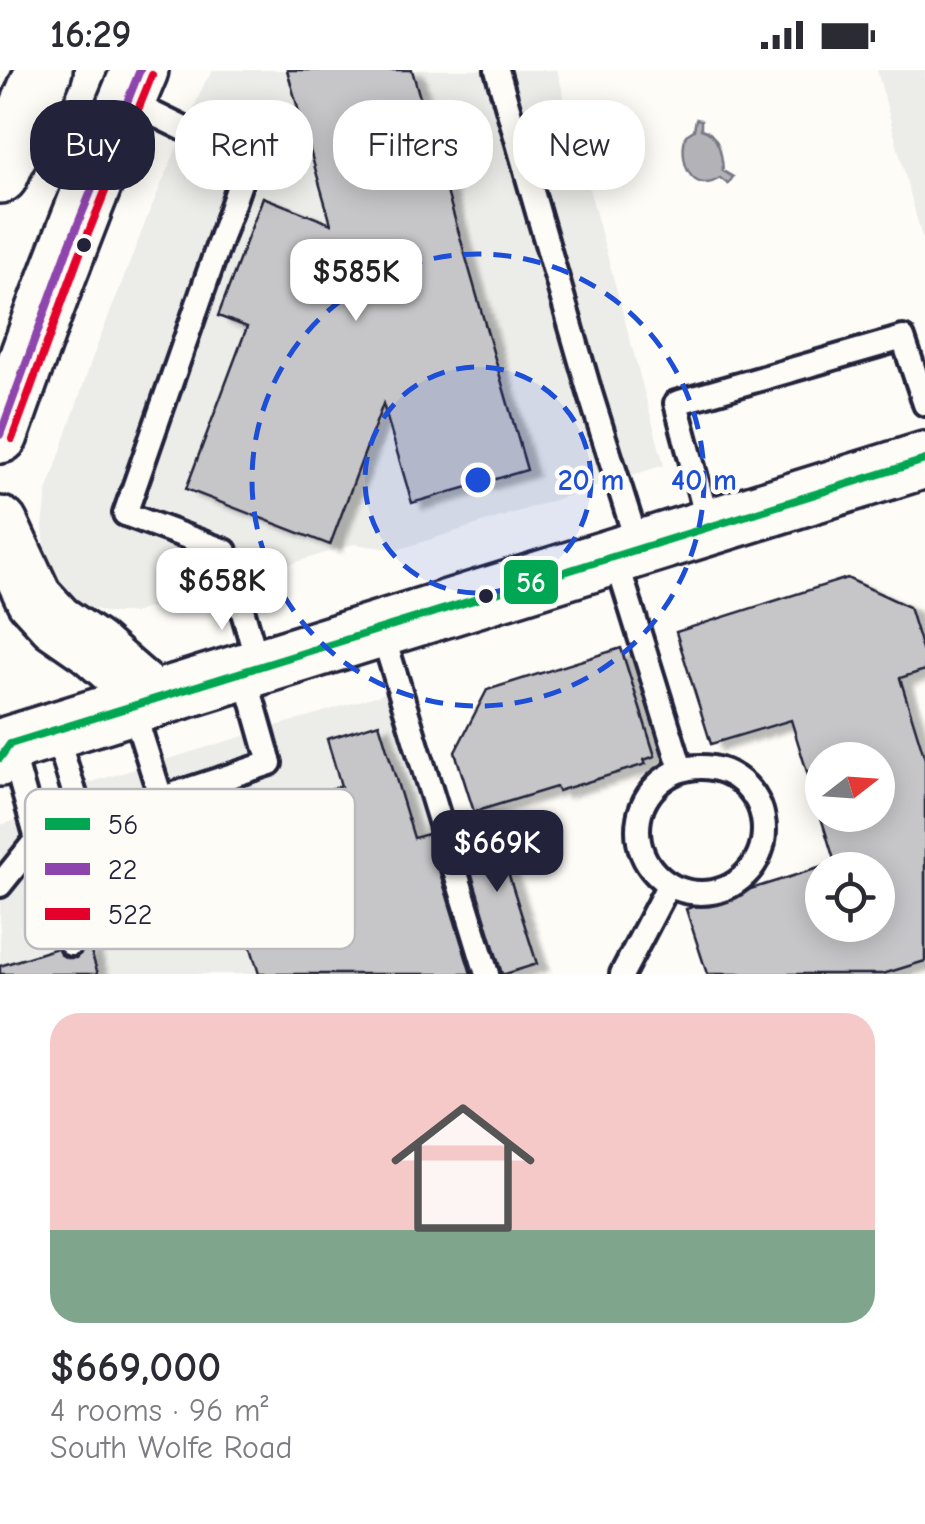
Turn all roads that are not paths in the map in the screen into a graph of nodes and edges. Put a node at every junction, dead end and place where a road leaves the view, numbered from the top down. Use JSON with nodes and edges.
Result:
{"nodes":[{"id":1,"x":44,"y":70,"type":"edge"},
{"id":2,"x":497,"y":70,"type":"edge"},
{"id":3,"x":134,"y":86,"type":"edge"},
{"id":4,"x":0,"y":175,"type":"edge"},
{"id":5,"x":925,"y":404,"type":"edge"},
{"id":6,"x":0,"y":435,"type":"edge"},
{"id":7,"x":925,"y":460,"type":"edge"},
{"id":8,"x":0,"y":526,"type":"edge"},
{"id":9,"x":709,"y":527,"type":"junction"},
{"id":10,"x":627,"y":552,"type":"junction"},
{"id":11,"x":381,"y":628,"type":"junction"},
{"id":12,"x":251,"y":669,"type":"junction"},
{"id":13,"x":142,"y":703,"type":"junction"},
{"id":14,"x":16,"y":742,"type":"edge"},
{"id":15,"x":681,"y":770,"type":"junction"},
{"id":16,"x":26,"y":789,"type":"edge"},
{"id":17,"x":55,"y":789,"type":"edge"},
{"id":18,"x":159,"y":789,"type":"edge"},
{"id":19,"x":189,"y":789,"type":"edge"},
{"id":20,"x":25,"y":853,"type":"edge"},
{"id":21,"x":0,"y":885,"type":"edge"},
{"id":22,"x":668,"y":886,"type":"junction"},
{"id":23,"x":487,"y":974,"type":"edge"},
{"id":24,"x":622,"y":974,"type":"edge"}],
"edges":[{"from":1,"to":4,"type":"main road"},
{"from":2,"to":10,"type":"lane"},
{"from":3,"to":6,"type":"main road"},
{"from":3,"to":12,"type":"lane"},
{"from":5,"to":9,"type":"lane"},
{"from":7,"to":9,"type":"main road"},
{"from":8,"to":13,"type":"main road"},
{"from":9,"to":10,"type":"main road"},
{"from":10,"to":11,"type":"main road"},
{"from":10,"to":15,"type":"lane"},
{"from":11,"to":12,"type":"main road"},
{"from":11,"to":23,"type":"lane"},
{"from":12,"to":13,"type":"main road"},
{"from":12,"to":19,"type":"lane"},
{"from":13,"to":14,"type":"main road"},
{"from":13,"to":18,"type":"lane"},
{"from":14,"to":16,"type":"lane"},
{"from":14,"to":17,"type":"lane"},
{"from":15,"to":22,"type":"lane"},
{"from":15,"to":22,"type":"lane"},
{"from":20,"to":21,"type":"lane"},
{"from":22,"to":24,"type":"lane"}]}
